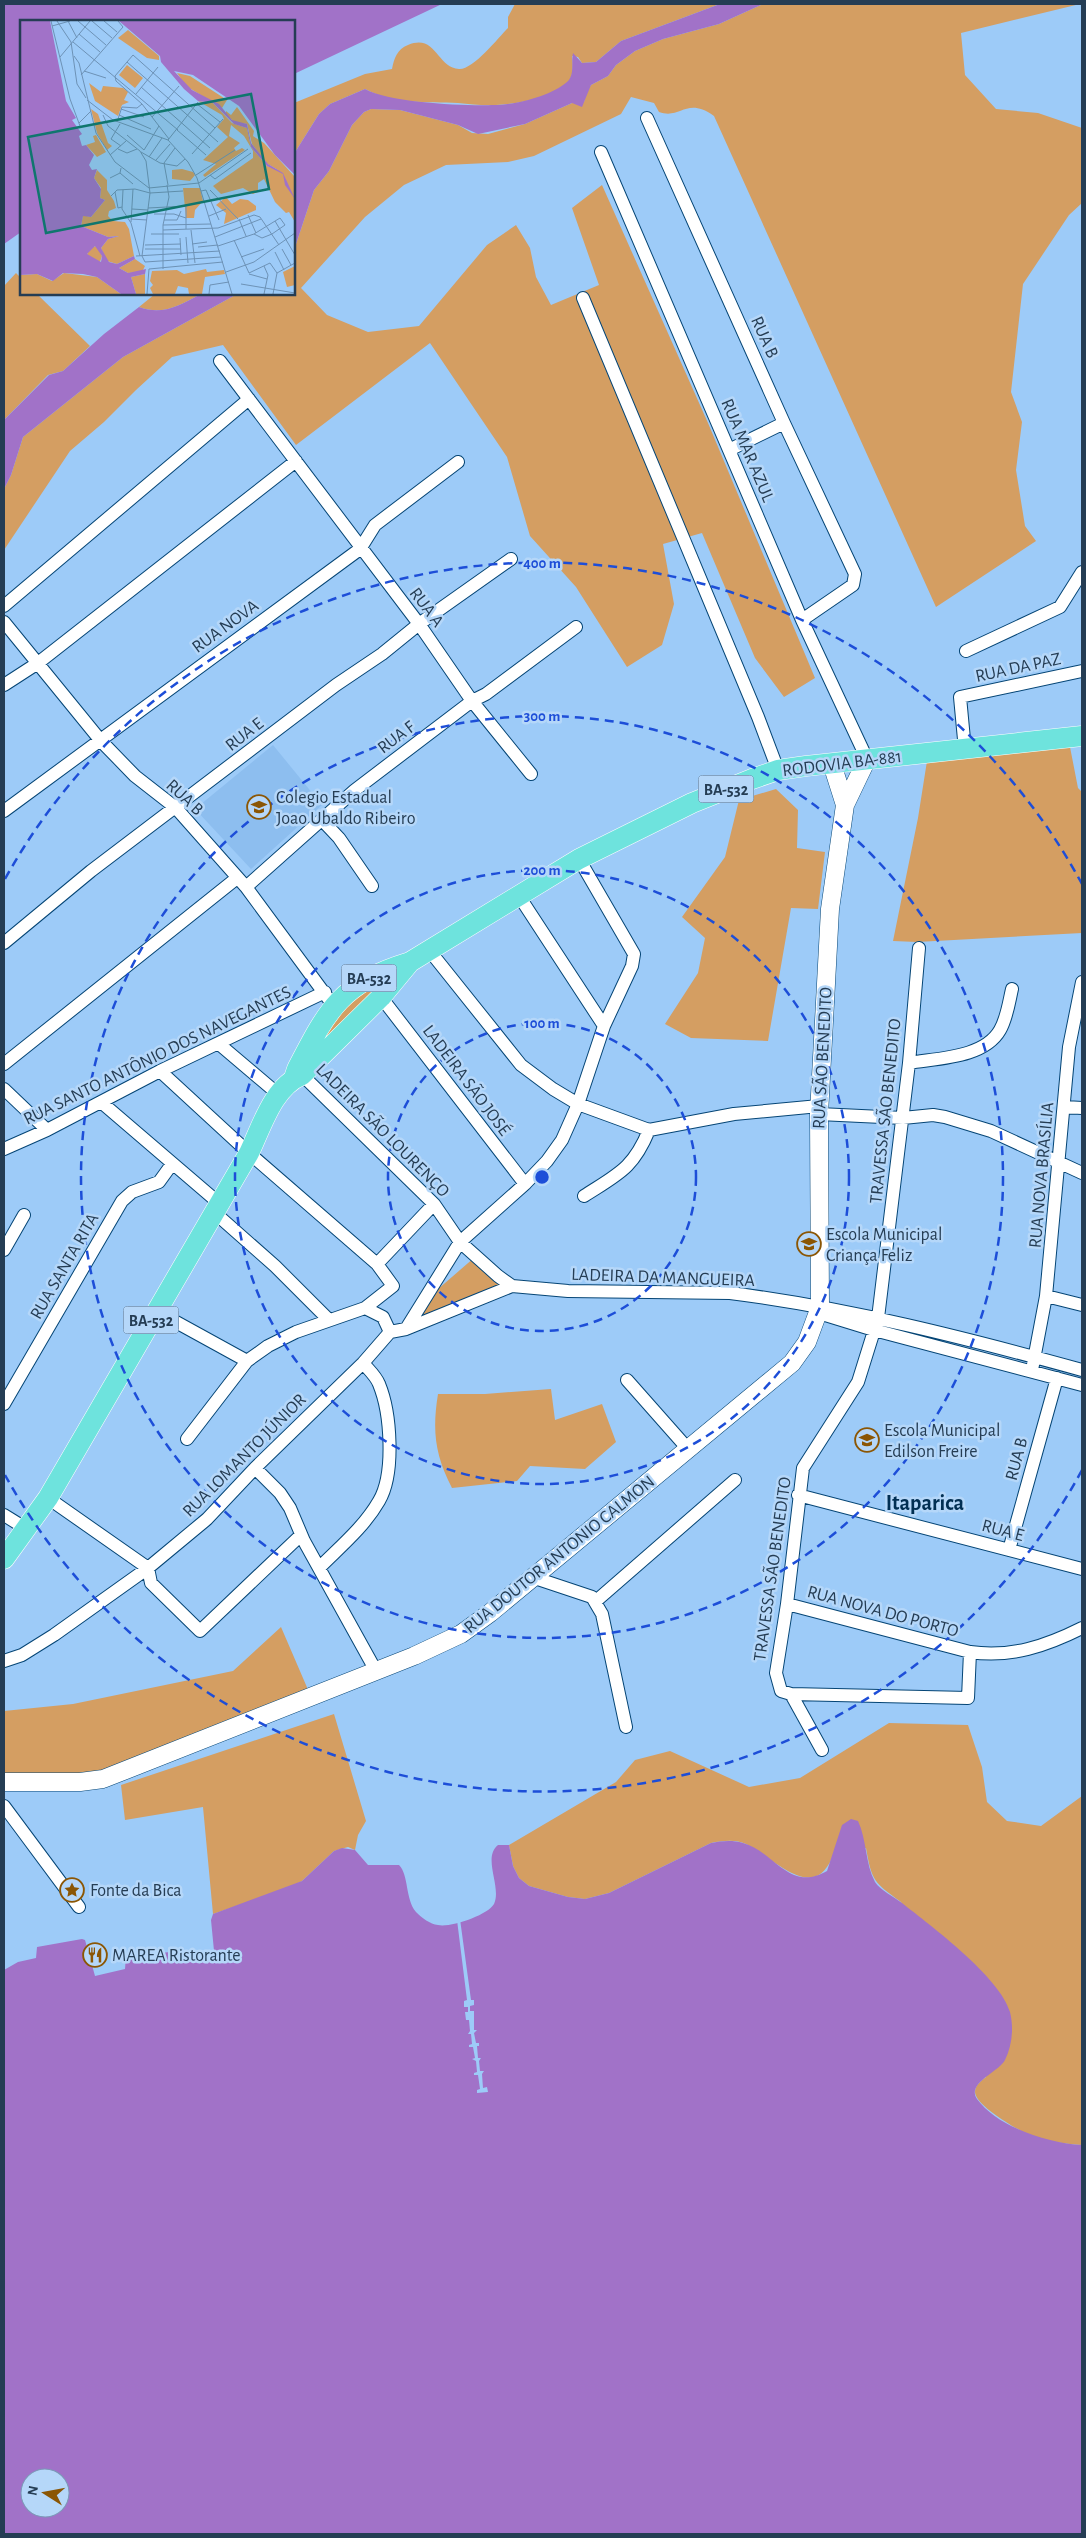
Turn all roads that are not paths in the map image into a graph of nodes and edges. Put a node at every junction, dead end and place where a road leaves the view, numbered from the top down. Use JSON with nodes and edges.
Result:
{"nodes":[{"id":1,"x":647,"y":118,"type":"dead end"},
{"id":2,"x":600,"y":152,"type":"dead end"},
{"id":3,"x":582,"y":298,"type":"dead end"},
{"id":4,"x":220,"y":361,"type":"dead end"},
{"id":5,"x":249,"y":399,"type":"junction"},
{"id":6,"x":784,"y":423,"type":"junction"},
{"id":7,"x":730,"y":450,"type":"junction"},
{"id":8,"x":296,"y":461,"type":"junction"},
{"id":9,"x":458,"y":462,"type":"dead end"},
{"id":10,"x":360,"y":549,"type":"junction"},
{"id":11,"x":511,"y":559,"type":"dead end"},
{"id":12,"x":1082,"y":572,"type":"edge"},
{"id":13,"x":4,"y":606,"type":"edge"},
{"id":14,"x":802,"y":620,"type":"junction"},
{"id":15,"x":4,"y":622,"type":"edge"},
{"id":16,"x":418,"y":624,"type":"junction"},
{"id":17,"x":576,"y":627,"type":"dead end"},
{"id":18,"x":966,"y":651,"type":"dead end"},
{"id":19,"x":38,"y":663,"type":"junction"},
{"id":20,"x":1082,"y":671,"type":"edge"},
{"id":21,"x":4,"y":685,"type":"edge"},
{"id":22,"x":472,"y":701,"type":"junction"},
{"id":23,"x":1082,"y":736,"type":"edge"},
{"id":24,"x":101,"y":741,"type":"junction"},
{"id":25,"x":965,"y":750,"type":"junction"},
{"id":26,"x":867,"y":760,"type":"junction"},
{"id":27,"x":832,"y":764,"type":"junction"},
{"id":28,"x":778,"y":770,"type":"junction"},
{"id":29,"x":531,"y":774,"type":"dead end"},
{"id":30,"x":845,"y":805,"type":"junction"},
{"id":31,"x":176,"y":808,"type":"junction"},
{"id":32,"x":4,"y":811,"type":"edge"},
{"id":33,"x":322,"y":820,"type":"junction"},
{"id":34,"x":579,"y":859,"type":"junction"},
{"id":35,"x":242,"y":882,"type":"junction"},
{"id":36,"x":372,"y":886,"type":"dead end"},
{"id":37,"x":519,"y":896,"type":"junction"},
{"id":38,"x":4,"y":943,"type":"edge"},
{"id":39,"x":919,"y":948,"type":"dead end"},
{"id":40,"x":429,"y":950,"type":"junction"},
{"id":41,"x":410,"y":962,"type":"junction"},
{"id":42,"x":1082,"y":982,"type":"edge"},
{"id":43,"x":1012,"y":989,"type":"dead end"},
{"id":44,"x":381,"y":997,"type":"junction"},
{"id":45,"x":329,"y":998,"type":"junction"},
{"id":46,"x":604,"y":1026,"type":"junction"},
{"id":47,"x":219,"y":1044,"type":"junction"},
{"id":48,"x":909,"y":1063,"type":"junction"},
{"id":49,"x":4,"y":1064,"type":"edge"},
{"id":50,"x":160,"y":1071,"type":"junction"},
{"id":51,"x":298,"y":1074,"type":"junction"},
{"id":52,"x":4,"y":1089,"type":"edge"},
{"id":53,"x":278,"y":1094,"type":"junction"},
{"id":54,"x":101,"y":1102,"type":"junction"},
{"id":55,"x":578,"y":1104,"type":"junction"},
{"id":56,"x":1065,"y":1107,"type":"junction"},
{"id":57,"x":1082,"y":1108,"type":"edge"},
{"id":58,"x":819,"y":1110,"type":"junction"},
{"id":59,"x":903,"y":1118,"type":"junction"},
{"id":60,"x":47,"y":1130,"type":"junction"},
{"id":61,"x":649,"y":1130,"type":"junction"},
{"id":62,"x":4,"y":1149,"type":"edge"},
{"id":63,"x":250,"y":1153,"type":"junction"},
{"id":64,"x":172,"y":1164,"type":"junction"},
{"id":65,"x":1060,"y":1164,"type":"junction"},
{"id":66,"x":1082,"y":1173,"type":"edge"},
{"id":67,"x":525,"y":1184,"type":"junction"},
{"id":68,"x":584,"y":1196,"type":"dead end"},
{"id":69,"x":434,"y":1204,"type":"junction"},
{"id":70,"x":217,"y":1208,"type":"junction"},
{"id":71,"x":24,"y":1215,"type":"dead end"},
{"id":72,"x":460,"y":1242,"type":"junction"},
{"id":73,"x":4,"y":1250,"type":"edge"},
{"id":74,"x":377,"y":1264,"type":"junction"},
{"id":75,"x":512,"y":1286,"type":"junction"},
{"id":76,"x":1046,"y":1296,"type":"junction"},
{"id":77,"x":1082,"y":1305,"type":"edge"},
{"id":78,"x":365,"y":1308,"type":"junction"},
{"id":79,"x":817,"y":1309,"type":"junction"},
{"id":80,"x":156,"y":1311,"type":"junction"},
{"id":81,"x":878,"y":1318,"type":"junction"},
{"id":82,"x":329,"y":1320,"type":"junction"},
{"id":83,"x":406,"y":1329,"type":"junction"},
{"id":84,"x":874,"y":1330,"type":"junction"},
{"id":85,"x":390,"y":1332,"type":"junction"},
{"id":86,"x":246,"y":1361,"type":"junction"},
{"id":87,"x":363,"y":1363,"type":"junction"},
{"id":88,"x":1034,"y":1364,"type":"junction"},
{"id":89,"x":1082,"y":1370,"type":"edge"},
{"id":90,"x":1056,"y":1378,"type":"junction"},
{"id":91,"x":627,"y":1380,"type":"dead end"},
{"id":92,"x":1082,"y":1385,"type":"edge"},
{"id":93,"x":4,"y":1404,"type":"edge"},
{"id":94,"x":187,"y":1439,"type":"dead end"},
{"id":95,"x":688,"y":1449,"type":"junction"},
{"id":96,"x":255,"y":1468,"type":"junction"},
{"id":97,"x":735,"y":1480,"type":"dead end"},
{"id":98,"x":798,"y":1495,"type":"junction"},
{"id":99,"x":48,"y":1498,"type":"junction"},
{"id":100,"x":4,"y":1515,"type":"edge"},
{"id":101,"x":25,"y":1528,"type":"junction"},
{"id":102,"x":301,"y":1536,"type":"junction"},
{"id":103,"x":1009,"y":1550,"type":"junction"},
{"id":104,"x":4,"y":1559,"type":"edge"},
{"id":105,"x":320,"y":1567,"type":"junction"},
{"id":106,"x":148,"y":1568,"type":"junction"},
{"id":107,"x":1082,"y":1569,"type":"edge"},
{"id":108,"x":535,"y":1578,"type":"junction"},
{"id":109,"x":596,"y":1600,"type":"junction"},
{"id":110,"x":787,"y":1604,"type":"junction"},
{"id":111,"x":1082,"y":1628,"type":"edge"},
{"id":112,"x":970,"y":1652,"type":"junction"},
{"id":113,"x":4,"y":1661,"type":"edge"},
{"id":114,"x":376,"y":1671,"type":"junction"},
{"id":115,"x":791,"y":1694,"type":"junction"},
{"id":116,"x":626,"y":1727,"type":"dead end"},
{"id":117,"x":822,"y":1750,"type":"dead end"},
{"id":118,"x":8,"y":1783,"type":"edge"},
{"id":119,"x":4,"y":1806,"type":"edge"},
{"id":120,"x":79,"y":1907,"type":"dead end"}],
"edges":[{"from":1,"to":6,"type":"street","name":"RUA B"},
{"from":2,"to":7,"type":"street","name":"RUA MAR AZUL"},
{"from":3,"to":28,"type":"street"},
{"from":4,"to":5,"type":"street","name":"RUA A"},
{"from":5,"to":8,"type":"street","name":"RUA A"},
{"from":5,"to":13,"type":"street"},
{"from":6,"to":7,"type":"street"},
{"from":6,"to":14,"type":"street","name":"RUA B"},
{"from":7,"to":14,"type":"street","name":"RUA MAR AZUL"},
{"from":8,"to":10,"type":"street","name":"RUA A"},
{"from":8,"to":19,"type":"street"},
{"from":9,"to":10,"type":"street","name":"RUA NOVA"},
{"from":10,"to":16,"type":"street","name":"RUA A"},
{"from":10,"to":24,"type":"street","name":"RUA NOVA"},
{"from":11,"to":16,"type":"street","name":"RUA E"},
{"from":12,"to":18,"type":"street"},
{"from":14,"to":26,"type":"street","name":"RUA MAR AZUL"},
{"from":15,"to":19,"type":"street","name":"RUA B"},
{"from":16,"to":22,"type":"street","name":"RUA A"},
{"from":16,"to":31,"type":"street","name":"RUA E"},
{"from":17,"to":22,"type":"street","name":"RUA F"},
{"from":19,"to":21,"type":"street"},
{"from":19,"to":24,"type":"street","name":"RUA B"},
{"from":20,"to":25,"type":"street","name":"RUA DA PAZ"},
{"from":22,"to":29,"type":"street","name":"RUA A"},
{"from":22,"to":33,"type":"street","name":"RUA F"},
{"from":23,"to":25,"type":"main road","name":"RODOVIA BA-881","number":"BA-532"},
{"from":24,"to":31,"type":"street","name":"RUA B"},
{"from":24,"to":32,"type":"street","name":"RUA NOVA"},
{"from":25,"to":26,"type":"main road","name":"RODOVIA BA-881","number":"BA-532"},
{"from":26,"to":27,"type":"main road","name":"RODOVIA BA-881","number":"BA-532"},
{"from":26,"to":30,"type":"street","name":"RUA SÃO BENEDITO"},
{"from":27,"to":28,"type":"main road","name":"RODOVIA BA-881","number":"BA-532"},
{"from":27,"to":30,"type":"street","name":"RUA SÃO BENEDITO"},
{"from":28,"to":34,"type":"main road","name":"RODOVIA BA-881","number":"BA-532"},
{"from":30,"to":58,"type":"street","name":"RUA SÃO BENEDITO"},
{"from":31,"to":35,"type":"street","name":"RUA B"},
{"from":31,"to":38,"type":"street","name":"RUA E"},
{"from":33,"to":35,"type":"street","name":"RUA F"},
{"from":33,"to":36,"type":"street"},
{"from":34,"to":37,"type":"main road","name":"RODOVIA BA-881","number":"BA-532"},
{"from":34,"to":46,"type":"street"},
{"from":35,"to":45,"type":"street","name":"RUA B"},
{"from":35,"to":49,"type":"street","name":"RUA F"},
{"from":37,"to":40,"type":"main road","name":"RODOVIA BA-881","number":"BA-532"},
{"from":37,"to":46,"type":"street"},
{"from":39,"to":48,"type":"street","name":"TRAVESSA SÃO BENEDITO"},
{"from":40,"to":41,"type":"main road","name":"RODOVIA BA-881","number":"BA-532"},
{"from":40,"to":55,"type":"street"},
{"from":41,"to":44,"type":"main road","number":"BA-532"},
{"from":41,"to":45,"type":"main road","number":"BA-532"},
{"from":42,"to":56,"type":"street","name":"RUA NOVA BRASÍLIA"},
{"from":43,"to":48,"type":"street"},
{"from":44,"to":51,"type":"main road","number":"BA-532"},
{"from":44,"to":67,"type":"street","name":"LADEIRA SÃO JOSÉ"},
{"from":45,"to":47,"type":"street","name":"RUA SANTO ANTÔNIO DOS NAVEGANTES"},
{"from":45,"to":51,"type":"main road","number":"BA-532"},
{"from":46,"to":55,"type":"street"},
{"from":47,"to":50,"type":"street","name":"RUA SANTO ANTÔNIO DOS NAVEGANTES"},
{"from":47,"to":53,"type":"street"},
{"from":48,"to":59,"type":"street","name":"TRAVESSA SÃO BENEDITO"},
{"from":50,"to":54,"type":"street","name":"RUA SANTO ANTÔNIO DOS NAVEGANTES"},
{"from":50,"to":63,"type":"street"},
{"from":51,"to":53,"type":"main road","number":"BA-532"},
{"from":51,"to":69,"type":"street","name":"LADEIRA SÃO LOURENÇO"},
{"from":52,"to":60,"type":"street"},
{"from":53,"to":63,"type":"main road","number":"BA-532"},
{"from":54,"to":60,"type":"street","name":"RUA SANTO ANTÔNIO DOS NAVEGANTES"},
{"from":54,"to":64,"type":"street"},
{"from":55,"to":61,"type":"street"},
{"from":55,"to":67,"type":"street"},
{"from":56,"to":57,"type":"street"},
{"from":56,"to":65,"type":"street","name":"RUA NOVA BRASÍLIA"},
{"from":58,"to":59,"type":"street"},
{"from":58,"to":61,"type":"street"},
{"from":58,"to":79,"type":"street","name":"RUA SÃO BENEDITO"},
{"from":59,"to":65,"type":"street"},
{"from":59,"to":81,"type":"street","name":"TRAVESSA SÃO BENEDITO"},
{"from":60,"to":62,"type":"street","name":"RUA SANTO ANTÔNIO DOS NAVEGANTES"},
{"from":61,"to":68,"type":"street"},
{"from":63,"to":70,"type":"main road","number":"BA-532"},
{"from":63,"to":74,"type":"street"},
{"from":64,"to":70,"type":"street"},
{"from":64,"to":93,"type":"street","name":"RUA SANTA RITA"},
{"from":65,"to":66,"type":"street"},
{"from":65,"to":76,"type":"street","name":"RUA NOVA BRASÍLIA"},
{"from":67,"to":72,"type":"street"},
{"from":69,"to":72,"type":"street","name":"LADEIRA SÃO LOURENÇO"},
{"from":69,"to":74,"type":"street"},
{"from":70,"to":80,"type":"main road","number":"BA-532"},
{"from":70,"to":82,"type":"street"},
{"from":71,"to":73,"type":"street"},
{"from":72,"to":75,"type":"street","name":"LADEIRA SÃO LOURENÇO"},
{"from":72,"to":83,"type":"street"},
{"from":74,"to":78,"type":"street"},
{"from":75,"to":79,"type":"street","name":"LADEIRA DA MANGUEIRA"},
{"from":75,"to":83,"type":"street"},
{"from":76,"to":77,"type":"street"},
{"from":76,"to":88,"type":"street","name":"RUA NOVA BRASÍLIA"},
{"from":78,"to":82,"type":"street"},
{"from":78,"to":85,"type":"street"},
{"from":79,"to":81,"type":"street"},
{"from":79,"to":84,"type":"street"},
{"from":79,"to":95,"type":"street","name":"RUA DOUTOR ANTONIO CALMON"},
{"from":80,"to":86,"type":"street"},
{"from":80,"to":99,"type":"main road","number":"BA-532"},
{"from":81,"to":84,"type":"street","name":"TRAVESSA SÃO BENEDITO"},
{"from":81,"to":88,"type":"street"},
{"from":82,"to":86,"type":"street"},
{"from":83,"to":85,"type":"street"},
{"from":84,"to":88,"type":"street"},
{"from":84,"to":98,"type":"street","name":"TRAVESSA SÃO BENEDITO"},
{"from":85,"to":87,"type":"street","name":"RUA LOMANTO JÚNIOR"},
{"from":86,"to":94,"type":"street"},
{"from":87,"to":96,"type":"street","name":"RUA LOMANTO JÚNIOR"},
{"from":87,"to":105,"type":"street"},
{"from":88,"to":89,"type":"street"},
{"from":88,"to":90,"type":"street"},
{"from":90,"to":92,"type":"street"},
{"from":90,"to":103,"type":"street","name":"RUA B"},
{"from":91,"to":95,"type":"street"},
{"from":95,"to":108,"type":"street","name":"RUA DOUTOR ANTONIO CALMON"},
{"from":96,"to":102,"type":"street"},
{"from":96,"to":106,"type":"street","name":"RUA LOMANTO JÚNIOR"},
{"from":97,"to":109,"type":"street"},
{"from":98,"to":103,"type":"street","name":"RUA E"},
{"from":98,"to":110,"type":"street","name":"TRAVESSA SÃO BENEDITO"},
{"from":99,"to":101,"type":"main road","number":"BA-532"},
{"from":99,"to":106,"type":"street"},
{"from":100,"to":101,"type":"street"},
{"from":101,"to":104,"type":"main road","number":"BA-532"},
{"from":102,"to":105,"type":"street"},
{"from":102,"to":106,"type":"street"},
{"from":103,"to":107,"type":"street","name":"RUA E"},
{"from":105,"to":114,"type":"street"},
{"from":106,"to":113,"type":"street","name":"RUA LOMANTO JÚNIOR"},
{"from":108,"to":109,"type":"street"},
{"from":108,"to":114,"type":"street","name":"RUA DOUTOR ANTONIO CALMON"},
{"from":109,"to":116,"type":"street"},
{"from":110,"to":112,"type":"street","name":"RUA NOVA DO PORTO"},
{"from":110,"to":115,"type":"street","name":"TRAVESSA SÃO BENEDITO"},
{"from":111,"to":112,"type":"street","name":"RUA NOVA DO PORTO"},
{"from":112,"to":115,"type":"street","name":"RUA NOVA DO PORTO"},
{"from":114,"to":118,"type":"street","name":"RUA DOUTOR ANTONIO CALMON"},
{"from":115,"to":117,"type":"street","name":"TRAVESSA SÃO BENEDITO"},
{"from":119,"to":120,"type":"street"}]}
